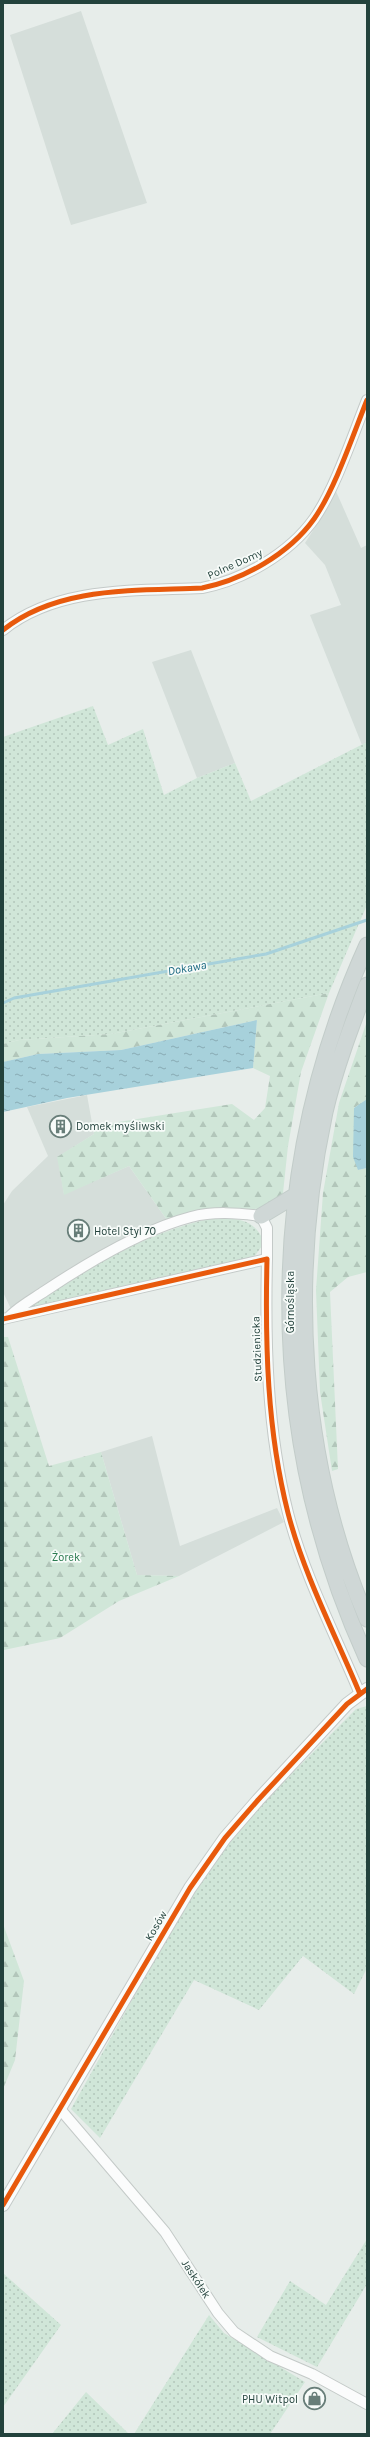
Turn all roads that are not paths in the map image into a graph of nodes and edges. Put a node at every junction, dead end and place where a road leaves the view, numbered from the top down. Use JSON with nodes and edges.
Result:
{"nodes":[{"id":1,"x":367,"y":400,"type":"edge"},
{"id":2,"x":3,"y":630,"type":"edge"},
{"id":3,"x":367,"y":945,"type":"edge"},
{"id":4,"x":367,"y":985,"type":"edge"},
{"id":5,"x":296,"y":1195,"type":"junction"},
{"id":6,"x":261,"y":1216,"type":"junction"},
{"id":7,"x":267,"y":1259,"type":"junction"},
{"id":8,"x":6,"y":1318,"type":"edge"},
{"id":9,"x":367,"y":1619,"type":"edge"},
{"id":10,"x":367,"y":1659,"type":"edge"},
{"id":11,"x":363,"y":1691,"type":"edge"},
{"id":12,"x":60,"y":2109,"type":"junction"},
{"id":13,"x":3,"y":2205,"type":"edge"},
{"id":14,"x":367,"y":2404,"type":"edge"}],
"edges":[{"from":1,"to":2,"type":"street","name":"Polne Domy"},
{"from":3,"to":5,"type":"main road","name":"Górnośląska"},
{"from":4,"to":9,"type":"main road","name":"Górnośląska"},
{"from":5,"to":6,"type":"main road"},
{"from":5,"to":10,"type":"main road","name":"Górnośląska"},
{"from":6,"to":7,"type":"street","name":"Studzienicka"},
{"from":6,"to":8,"type":"street"},
{"from":7,"to":8,"type":"street"},
{"from":7,"to":11,"type":"street","name":"Studzienicka"},
{"from":11,"to":12,"type":"street","name":"Kosów"},
{"from":12,"to":13,"type":"street","name":"Kosów"},
{"from":12,"to":14,"type":"street","name":"Jaskółek"}]}
